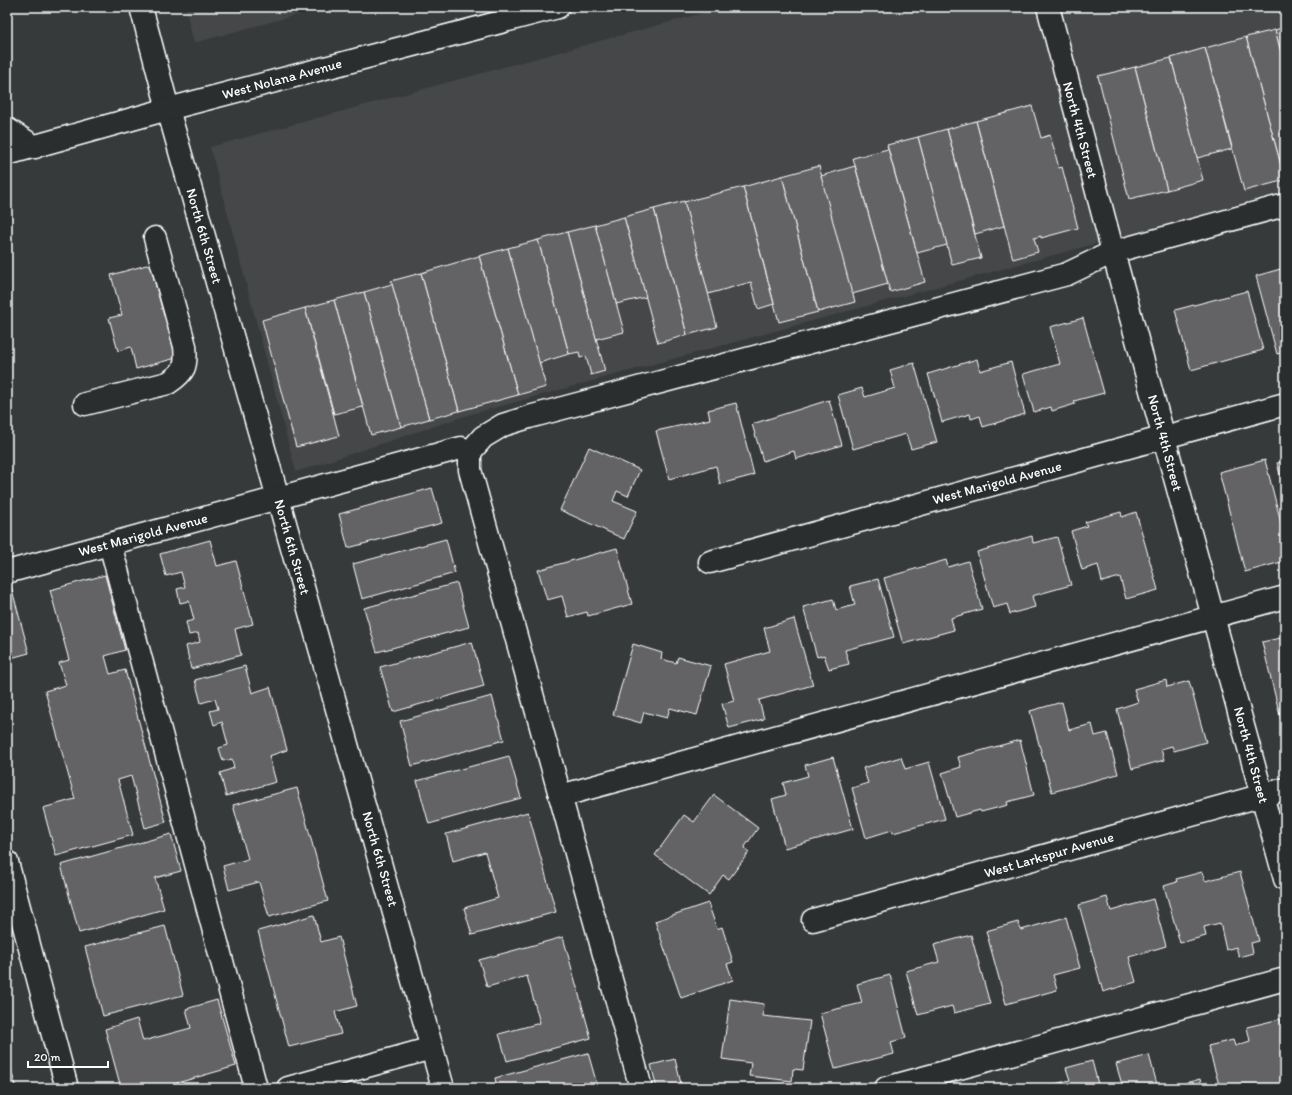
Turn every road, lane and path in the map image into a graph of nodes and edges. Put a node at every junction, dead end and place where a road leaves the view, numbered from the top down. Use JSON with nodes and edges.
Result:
{"nodes":[{"id":1,"x":141,"y":7,"type":"edge"},
{"id":2,"x":558,"y":7,"type":"edge"},
{"id":3,"x":1048,"y":7,"type":"edge"},
{"id":4,"x":168,"y":109,"type":"junction"},
{"id":5,"x":7,"y":129,"type":"edge"},
{"id":6,"x":35,"y":147,"type":"junction"},
{"id":7,"x":7,"y":154,"type":"edge"},
{"id":8,"x":1285,"y":205,"type":"edge"},
{"id":9,"x":154,"y":238,"type":"dead end"},
{"id":10,"x":1113,"y":252,"type":"junction"},
{"id":11,"x":85,"y":404,"type":"dead end"},
{"id":12,"x":1285,"y":404,"type":"edge"},
{"id":13,"x":1164,"y":438,"type":"junction"},
{"id":14,"x":470,"y":452,"type":"junction"},
{"id":15,"x":278,"y":498,"type":"junction"},
{"id":16,"x":110,"y":544,"type":"junction"},
{"id":17,"x":710,"y":562,"type":"dead end"},
{"id":18,"x":7,"y":572,"type":"edge"},
{"id":19,"x":1285,"y":597,"type":"edge"},
{"id":20,"x":1212,"y":616,"type":"junction"},
{"id":21,"x":1285,"y":789,"type":"edge"},
{"id":22,"x":1262,"y":795,"type":"junction"},
{"id":23,"x":560,"y":796,"type":"junction"},
{"id":24,"x":7,"y":862,"type":"edge"},
{"id":25,"x":1285,"y":878,"type":"edge"},
{"id":26,"x":812,"y":920,"type":"dead end"},
{"id":27,"x":1285,"y":979,"type":"edge"},
{"id":28,"x":432,"y":1048,"type":"junction"},
{"id":29,"x":67,"y":1088,"type":"edge"},
{"id":30,"x":256,"y":1088,"type":"edge"},
{"id":31,"x":288,"y":1088,"type":"edge"},
{"id":32,"x":443,"y":1088,"type":"edge"},
{"id":33,"x":641,"y":1088,"type":"edge"},
{"id":34,"x":886,"y":1088,"type":"edge"}],
"edges":[{"from":1,"to":4,"type":"street","name":"North 6th Street"},
{"from":2,"to":4,"type":"street","name":"West Nolana Avenue"},
{"from":3,"to":10,"type":"street","name":"North 4th Street"},
{"from":4,"to":6,"type":"street","name":"West Nolana Avenue"},
{"from":4,"to":15,"type":"street","name":"North 6th Street"},
{"from":5,"to":6,"type":"street"},
{"from":6,"to":7,"type":"street","name":"West Nolana Avenue"},
{"from":8,"to":10,"type":"street"},
{"from":9,"to":11,"type":"street"},
{"from":10,"to":13,"type":"street","name":"North 4th Street"},
{"from":10,"to":14,"type":"street"},
{"from":12,"to":13,"type":"street","name":"West Marigold Avenue"},
{"from":13,"to":17,"type":"street","name":"West Marigold Avenue"},
{"from":13,"to":20,"type":"street","name":"North 4th Street"},
{"from":14,"to":15,"type":"street","name":"West Marigold Avenue"},
{"from":14,"to":23,"type":"street"},
{"from":15,"to":16,"type":"street","name":"West Marigold Avenue"},
{"from":15,"to":28,"type":"street","name":"North 6th Street"},
{"from":16,"to":18,"type":"street","name":"West Marigold Avenue"},
{"from":16,"to":30,"type":"street"},
{"from":19,"to":20,"type":"street"},
{"from":20,"to":22,"type":"street","name":"North 4th Street"},
{"from":20,"to":23,"type":"street"},
{"from":21,"to":22,"type":"street","name":"West Larkspur Avenue"},
{"from":22,"to":25,"type":"street","name":"North 4th Street"},
{"from":22,"to":26,"type":"street","name":"West Larkspur Avenue"},
{"from":23,"to":33,"type":"street"},
{"from":24,"to":29,"type":"street"},
{"from":27,"to":34,"type":"street"},
{"from":28,"to":31,"type":"street"},
{"from":28,"to":32,"type":"street","name":"North 6th Street"}]}
